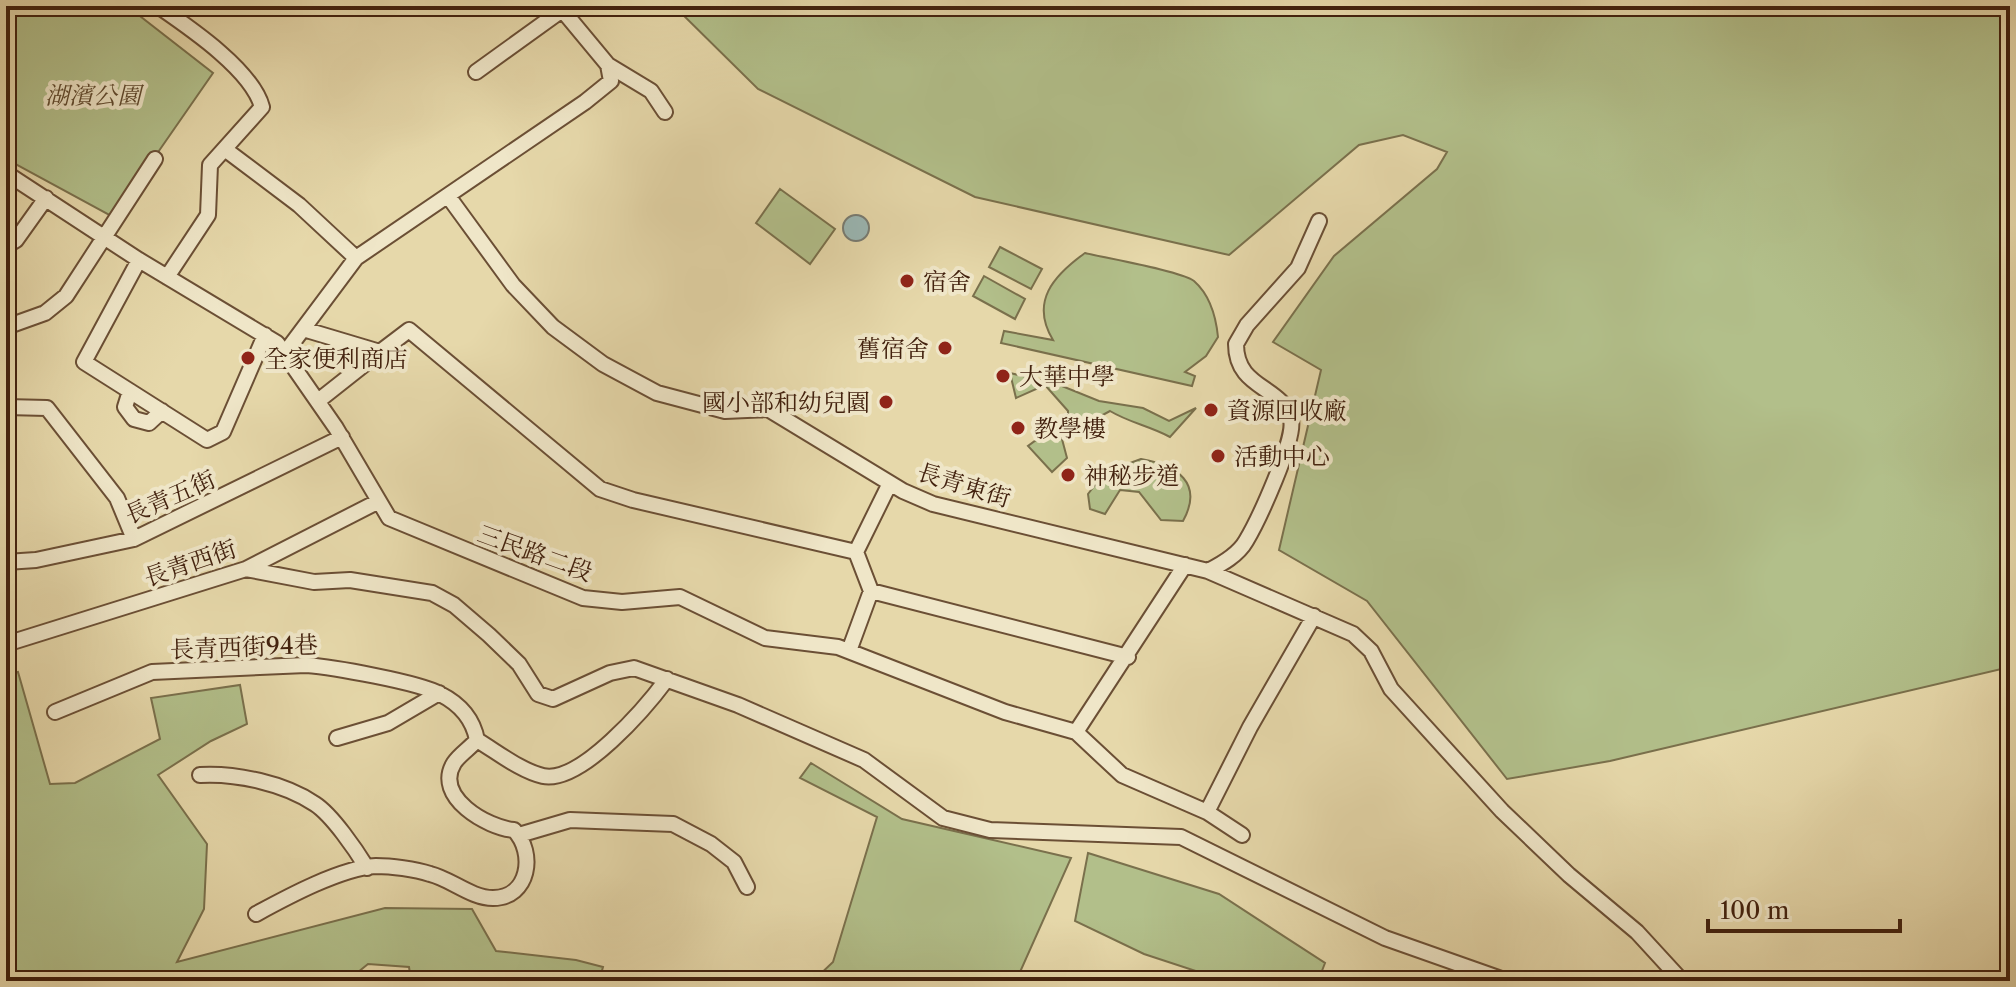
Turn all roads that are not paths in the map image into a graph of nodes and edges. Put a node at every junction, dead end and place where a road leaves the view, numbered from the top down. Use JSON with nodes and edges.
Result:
{"nodes":[{"id":1,"x":158,"y":6,"type":"edge"},
{"id":2,"x":561,"y":8,"type":"edge"},
{"id":3,"x":608,"y":65,"type":"junction"},
{"id":4,"x":476,"y":72,"type":"dead end"},
{"id":5,"x":665,"y":112,"type":"dead end"},
{"id":6,"x":226,"y":150,"type":"junction"},
{"id":7,"x":155,"y":159,"type":"dead end"},
{"id":8,"x":6,"y":173,"type":"edge"},
{"id":9,"x":448,"y":196,"type":"junction"},
{"id":10,"x":46,"y":198,"type":"junction"},
{"id":11,"x":1319,"y":221,"type":"dead end"},
{"id":12,"x":106,"y":238,"type":"junction"},
{"id":13,"x":6,"y":246,"type":"edge"},
{"id":14,"x":356,"y":258,"type":"junction"},
{"id":15,"x":139,"y":260,"type":"junction"},
{"id":16,"x":167,"y":277,"type":"junction"},
{"id":17,"x":6,"y":327,"type":"edge"},
{"id":18,"x":303,"y":329,"type":"junction"},
{"id":19,"x":265,"y":335,"type":"junction"},
{"id":20,"x":380,"y":352,"type":"junction"},
{"id":21,"x":285,"y":353,"type":"junction"},
{"id":22,"x":130,"y":391,"type":"junction"},
{"id":23,"x":318,"y":401,"type":"junction"},
{"id":24,"x":6,"y":407,"type":"edge"},
{"id":25,"x":162,"y":411,"type":"junction"},
{"id":26,"x":342,"y":437,"type":"junction"},
{"id":27,"x":890,"y":483,"type":"junction"},
{"id":28,"x":379,"y":501,"type":"junction"},
{"id":29,"x":134,"y":539,"type":"junction"},
{"id":30,"x":856,"y":552,"type":"junction"},
{"id":31,"x":6,"y":562,"type":"edge"},
{"id":32,"x":1185,"y":565,"type":"junction"},
{"id":33,"x":246,"y":569,"type":"junction"},
{"id":34,"x":1208,"y":571,"type":"junction"},
{"id":35,"x":871,"y":591,"type":"junction"},
{"id":36,"x":1314,"y":616,"type":"junction"},
{"id":37,"x":6,"y":644,"type":"edge"},
{"id":38,"x":849,"y":651,"type":"junction"},
{"id":39,"x":1128,"y":657,"type":"junction"},
{"id":40,"x":667,"y":679,"type":"junction"},
{"id":41,"x":439,"y":693,"type":"junction"},
{"id":42,"x":55,"y":712,"type":"dead end"},
{"id":43,"x":1076,"y":732,"type":"junction"},
{"id":44,"x":337,"y":738,"type":"dead end"},
{"id":45,"x":477,"y":740,"type":"junction"},
{"id":46,"x":200,"y":775,"type":"dead end"},
{"id":47,"x":1207,"y":812,"type":"junction"},
{"id":48,"x":519,"y":835,"type":"junction"},
{"id":49,"x":1242,"y":835,"type":"dead end"},
{"id":50,"x":367,"y":868,"type":"junction"},
{"id":51,"x":747,"y":887,"type":"dead end"},
{"id":52,"x":256,"y":914,"type":"dead end"},
{"id":53,"x":1472,"y":975,"type":"edge"},
{"id":54,"x":1507,"y":981,"type":"edge"},
{"id":55,"x":1682,"y":981,"type":"edge"}],
"edges":[{"from":1,"to":6,"type":"street"},
{"from":2,"to":3,"type":"street"},
{"from":2,"to":4,"type":"street"},
{"from":3,"to":5,"type":"street"},
{"from":3,"to":9,"type":"street"},
{"from":6,"to":14,"type":"street"},
{"from":6,"to":16,"type":"street"},
{"from":7,"to":12,"type":"street"},
{"from":8,"to":10,"type":"street","name":"三民路二段"},
{"from":9,"to":14,"type":"street"},
{"from":9,"to":27,"type":"street","name":"長青東街"},
{"from":10,"to":12,"type":"street","name":"三民路二段"},
{"from":10,"to":13,"type":"street"},
{"from":11,"to":34,"type":"street"},
{"from":12,"to":15,"type":"street","name":"三民路二段"},
{"from":12,"to":17,"type":"street"},
{"from":14,"to":18,"type":"street"},
{"from":15,"to":16,"type":"street","name":"三民路二段"},
{"from":15,"to":22,"type":"street"},
{"from":16,"to":19,"type":"street","name":"三民路二段"},
{"from":18,"to":20,"type":"street"},
{"from":18,"to":21,"type":"street"},
{"from":19,"to":21,"type":"street","name":"三民路二段"},
{"from":19,"to":25,"type":"street"},
{"from":20,"to":23,"type":"street"},
{"from":20,"to":30,"type":"street"},
{"from":21,"to":23,"type":"street","name":"三民路二段"},
{"from":22,"to":25,"type":"street"},
{"from":22,"to":25,"type":"street"},
{"from":23,"to":26,"type":"street","name":"三民路二段"},
{"from":24,"to":29,"type":"street"},
{"from":26,"to":28,"type":"street","name":"三民路二段"},
{"from":26,"to":29,"type":"street","name":"長青五街"},
{"from":27,"to":30,"type":"street"},
{"from":27,"to":32,"type":"street","name":"長青東街"},
{"from":28,"to":33,"type":"street","name":"長青西街"},
{"from":28,"to":38,"type":"street","name":"三民路二段"},
{"from":29,"to":31,"type":"street","name":"長青五街"},
{"from":30,"to":35,"type":"street"},
{"from":32,"to":34,"type":"street"},
{"from":32,"to":39,"type":"street"},
{"from":33,"to":37,"type":"street","name":"長青西街"},
{"from":33,"to":40,"type":"street"},
{"from":34,"to":36,"type":"street"},
{"from":35,"to":38,"type":"street"},
{"from":35,"to":39,"type":"street"},
{"from":36,"to":47,"type":"street"},
{"from":36,"to":55,"type":"street"},
{"from":38,"to":43,"type":"street","name":"三民路二段"},
{"from":39,"to":43,"type":"street"},
{"from":40,"to":45,"type":"street"},
{"from":40,"to":53,"type":"street"},
{"from":41,"to":42,"type":"street","name":"長青西街94巷"},
{"from":41,"to":44,"type":"street"},
{"from":41,"to":45,"type":"street"},
{"from":43,"to":47,"type":"street"},
{"from":45,"to":48,"type":"street"},
{"from":46,"to":50,"type":"street"},
{"from":47,"to":49,"type":"street"},
{"from":48,"to":50,"type":"street"},
{"from":48,"to":51,"type":"street"},
{"from":50,"to":52,"type":"street"},
{"from":53,"to":54,"type":"street"}]}
